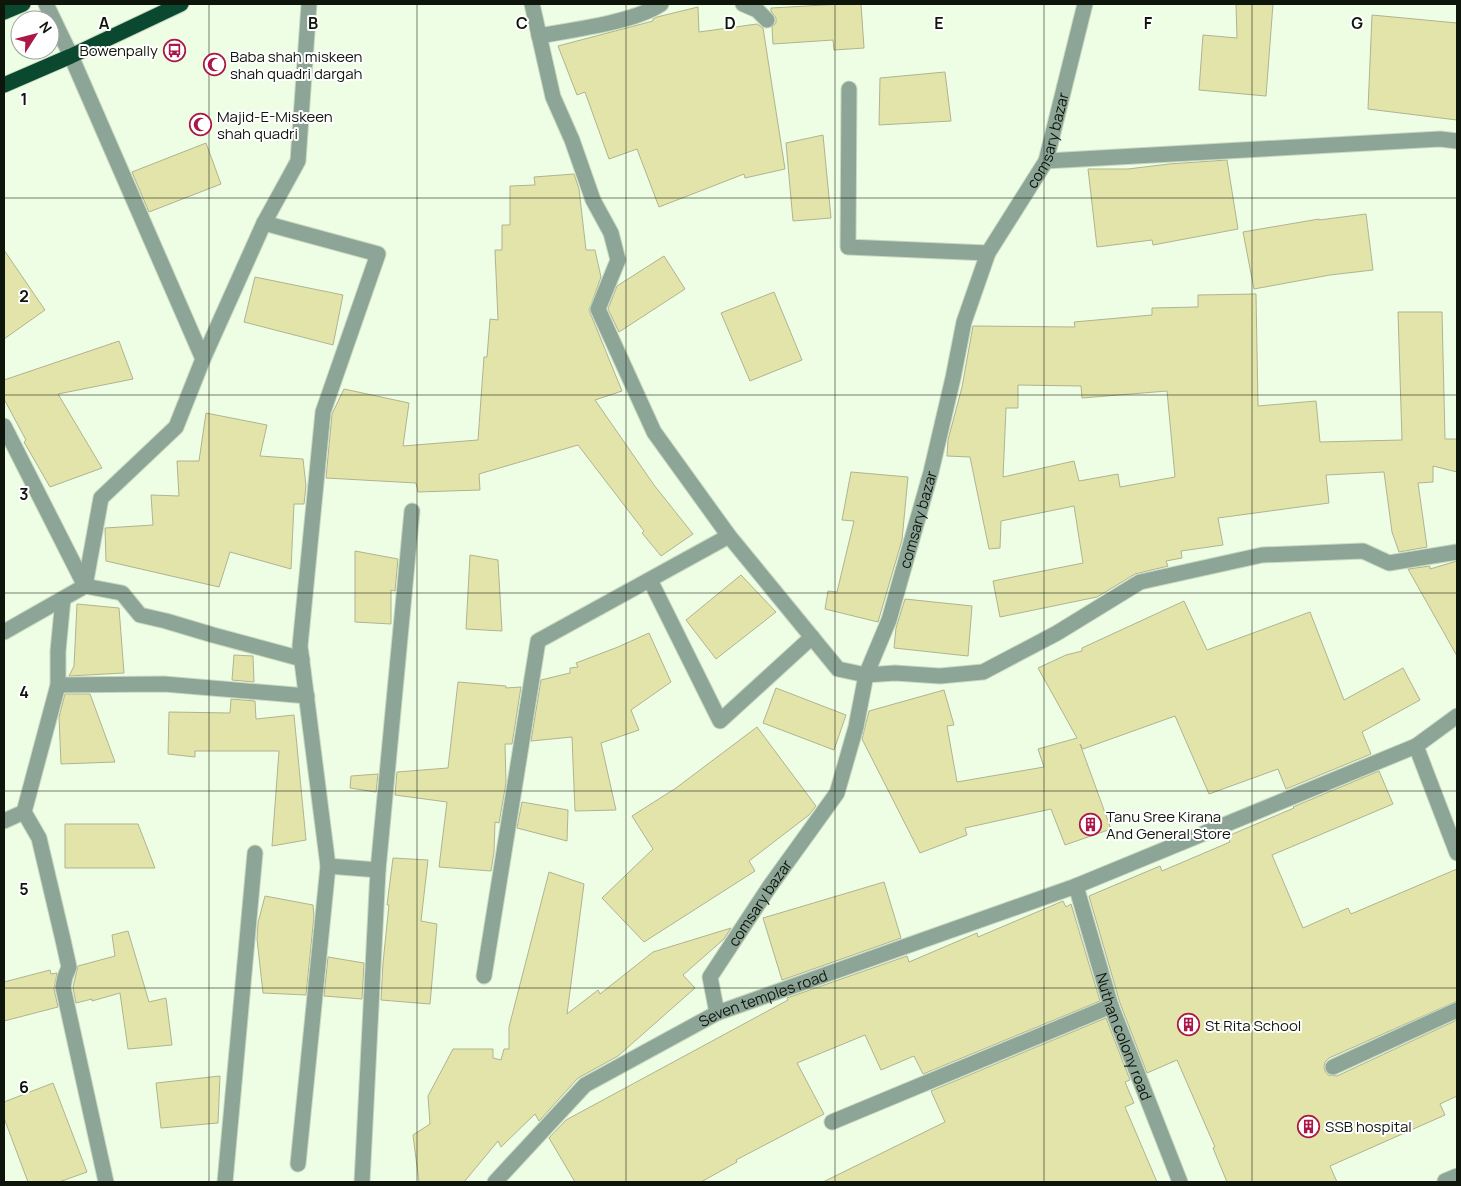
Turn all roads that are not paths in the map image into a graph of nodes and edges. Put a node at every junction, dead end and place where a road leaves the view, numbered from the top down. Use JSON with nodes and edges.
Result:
{"nodes":[{"id":1,"x":23,"y":4,"type":"edge"},
{"id":2,"x":46,"y":4,"type":"edge"},
{"id":3,"x":181,"y":4,"type":"edge"},
{"id":4,"x":309,"y":4,"type":"edge"},
{"id":5,"x":532,"y":4,"type":"edge"},
{"id":6,"x":661,"y":4,"type":"edge"},
{"id":7,"x":729,"y":4,"type":"edge"},
{"id":8,"x":737,"y":4,"type":"edge"},
{"id":9,"x":743,"y":4,"type":"edge"},
{"id":10,"x":1085,"y":4,"type":"edge"},
{"id":11,"x":4,"y":12,"type":"edge"},
{"id":12,"x":767,"y":20,"type":"dead end"},
{"id":13,"x":539,"y":36,"type":"junction"},
{"id":14,"x":71,"y":56,"type":"junction"},
{"id":15,"x":4,"y":85,"type":"edge"},
{"id":16,"x":849,"y":89,"type":"dead end"},
{"id":17,"x":1457,"y":141,"type":"edge"},
{"id":18,"x":1046,"y":161,"type":"junction"},
{"id":19,"x":264,"y":223,"type":"junction"},
{"id":20,"x":988,"y":253,"type":"junction"},
{"id":21,"x":203,"y":359,"type":"junction"},
{"id":22,"x":4,"y":426,"type":"edge"},
{"id":23,"x":412,"y":511,"type":"dead end"},
{"id":24,"x":728,"y":536,"type":"junction"},
{"id":25,"x":1457,"y":552,"type":"edge"},
{"id":26,"x":650,"y":580,"type":"junction"},
{"id":27,"x":85,"y":586,"type":"junction"},
{"id":28,"x":63,"y":599,"type":"junction"},
{"id":29,"x":4,"y":632,"type":"edge"},
{"id":30,"x":812,"y":638,"type":"junction"},
{"id":31,"x":302,"y":659,"type":"junction"},
{"id":32,"x":866,"y":675,"type":"junction"},
{"id":33,"x":58,"y":684,"type":"junction"},
{"id":34,"x":307,"y":696,"type":"junction"},
{"id":35,"x":1457,"y":716,"type":"edge"},
{"id":36,"x":1416,"y":746,"type":"junction"},
{"id":37,"x":24,"y":812,"type":"junction"},
{"id":38,"x":4,"y":820,"type":"edge"},
{"id":39,"x":255,"y":853,"type":"dead end"},
{"id":40,"x":1457,"y":853,"type":"edge"},
{"id":41,"x":328,"y":866,"type":"junction"},
{"id":42,"x":378,"y":870,"type":"junction"},
{"id":43,"x":1076,"y":886,"type":"junction"},
{"id":44,"x":484,"y":976,"type":"dead end"},
{"id":45,"x":1111,"y":1006,"type":"junction"},
{"id":46,"x":1457,"y":1010,"type":"edge"},
{"id":47,"x":717,"y":1013,"type":"junction"},
{"id":48,"x":1333,"y":1067,"type":"dead end"},
{"id":49,"x":832,"y":1122,"type":"dead end"},
{"id":50,"x":298,"y":1164,"type":"dead end"},
{"id":51,"x":106,"y":1182,"type":"edge"},
{"id":52,"x":225,"y":1182,"type":"edge"},
{"id":53,"x":362,"y":1182,"type":"edge"},
{"id":54,"x":495,"y":1182,"type":"edge"},
{"id":55,"x":1180,"y":1182,"type":"edge"}],
"edges":[{"from":1,"to":11,"type":"highway"},
{"from":2,"to":14,"type":"street"},
{"from":3,"to":14,"type":"highway"},
{"from":4,"to":19,"type":"street"},
{"from":5,"to":13,"type":"street"},
{"from":6,"to":13,"type":"street"},
{"from":7,"to":8,"type":"street"},
{"from":9,"to":12,"type":"street"},
{"from":10,"to":18,"type":"street","name":"comsary bazar"},
{"from":13,"to":24,"type":"street"},
{"from":14,"to":15,"type":"highway"},
{"from":14,"to":21,"type":"street"},
{"from":16,"to":20,"type":"street"},
{"from":17,"to":18,"type":"street"},
{"from":18,"to":20,"type":"street","name":"comsary bazar"},
{"from":19,"to":21,"type":"street"},
{"from":19,"to":31,"type":"street"},
{"from":20,"to":32,"type":"street","name":"comsary bazar"},
{"from":21,"to":27,"type":"street"},
{"from":22,"to":27,"type":"street"},
{"from":23,"to":42,"type":"street"},
{"from":24,"to":26,"type":"street"},
{"from":24,"to":30,"type":"street"},
{"from":25,"to":32,"type":"street"},
{"from":26,"to":30,"type":"street"},
{"from":26,"to":44,"type":"street"},
{"from":27,"to":28,"type":"street"},
{"from":27,"to":31,"type":"street"},
{"from":28,"to":29,"type":"street"},
{"from":28,"to":33,"type":"street"},
{"from":30,"to":32,"type":"street"},
{"from":31,"to":34,"type":"street"},
{"from":32,"to":47,"type":"street","name":"comsary bazar"},
{"from":33,"to":34,"type":"street"},
{"from":33,"to":37,"type":"street"},
{"from":34,"to":41,"type":"street"},
{"from":35,"to":36,"type":"street","name":"Seven temples road"},
{"from":36,"to":40,"type":"street"},
{"from":36,"to":43,"type":"street","name":"Seven temples road"},
{"from":37,"to":38,"type":"street"},
{"from":37,"to":51,"type":"street"},
{"from":39,"to":52,"type":"street"},
{"from":41,"to":42,"type":"street"},
{"from":41,"to":50,"type":"street"},
{"from":42,"to":53,"type":"street"},
{"from":43,"to":45,"type":"street","name":"Nuthan colony road"},
{"from":43,"to":47,"type":"street","name":"Seven temples road"},
{"from":45,"to":49,"type":"street"},
{"from":45,"to":55,"type":"street","name":"Nuthan colony road"},
{"from":46,"to":48,"type":"street"},
{"from":47,"to":54,"type":"street","name":"Seven temples road"}]}
